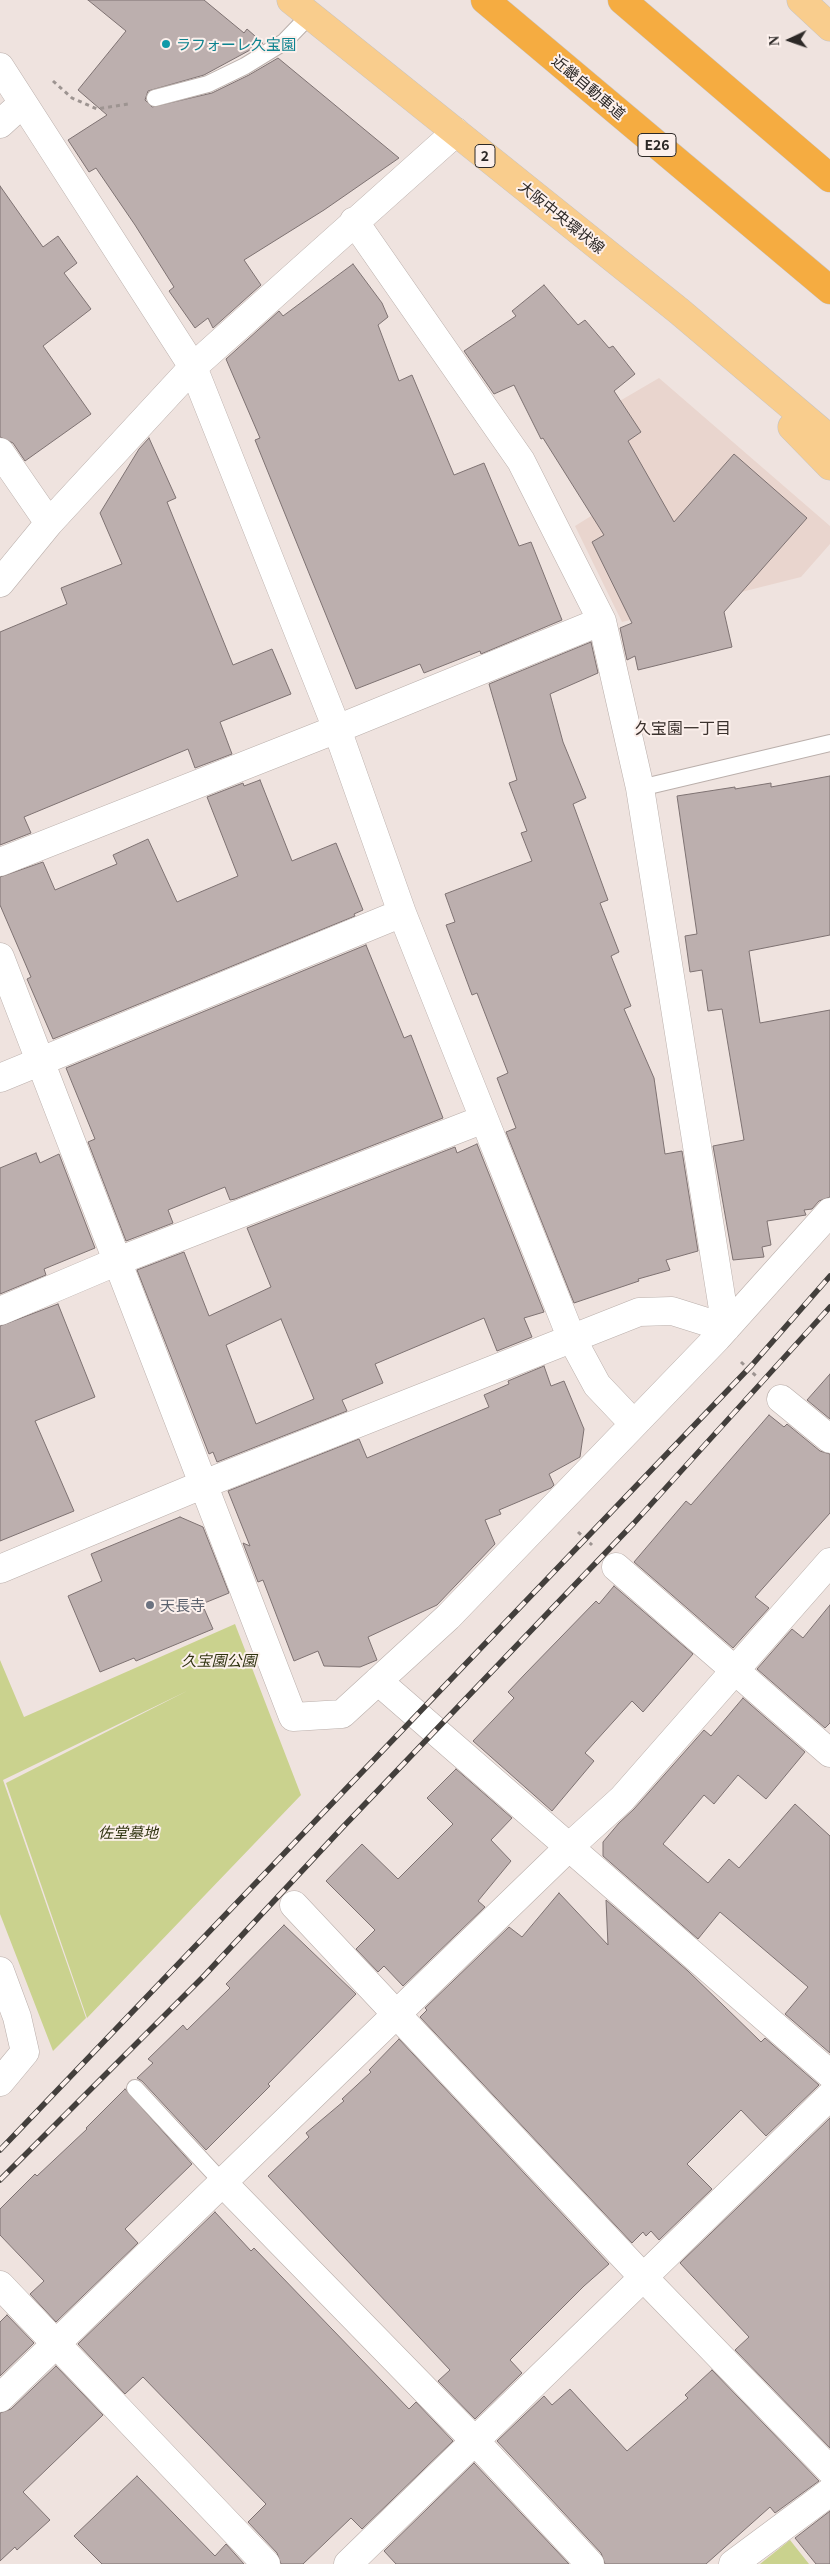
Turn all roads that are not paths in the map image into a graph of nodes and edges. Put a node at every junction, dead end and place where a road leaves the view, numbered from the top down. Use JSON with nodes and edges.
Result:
{"nodes":[{"id":1,"x":485,"y":0,"type":"edge"},
{"id":2,"x":622,"y":0,"type":"edge"},
{"id":3,"x":801,"y":0,"type":"edge"},
{"id":4,"x":300,"y":7,"type":"edge"},
{"id":5,"x":830,"y":27,"type":"edge"},
{"id":6,"x":0,"y":67,"type":"edge"},
{"id":7,"x":19,"y":97,"type":"junction"},
{"id":8,"x":155,"y":98,"type":"road end"},
{"id":9,"x":0,"y":124,"type":"edge"},
{"id":10,"x":456,"y":132,"type":"junction"},
{"id":11,"x":830,"y":178,"type":"edge"},
{"id":12,"x":354,"y":222,"type":"junction"},
{"id":13,"x":830,"y":290,"type":"edge"},
{"id":14,"x":679,"y":312,"type":"junction"},
{"id":15,"x":193,"y":367,"type":"junction"},
{"id":16,"x":830,"y":439,"type":"edge"},
{"id":17,"x":0,"y":452,"type":"edge"},
{"id":18,"x":830,"y":466,"type":"edge"},
{"id":19,"x":49,"y":523,"type":"junction"},
{"id":20,"x":0,"y":583,"type":"edge"},
{"id":21,"x":602,"y":621,"type":"junction"},
{"id":22,"x":337,"y":729,"type":"junction"},
{"id":23,"x":830,"y":743,"type":"edge"},
{"id":24,"x":640,"y":788,"type":"junction"},
{"id":25,"x":0,"y":862,"type":"edge"},
{"id":26,"x":402,"y":913,"type":"junction"},
{"id":27,"x":0,"y":957,"type":"edge"},
{"id":28,"x":40,"y":1061,"type":"junction"},
{"id":29,"x":0,"y":1078,"type":"edge"},
{"id":30,"x":484,"y":1119,"type":"junction"},
{"id":31,"x":830,"y":1212,"type":"edge"},
{"id":32,"x":118,"y":1262,"type":"junction"},
{"id":33,"x":0,"y":1311,"type":"edge"},
{"id":34,"x":726,"y":1328,"type":"junction"},
{"id":35,"x":571,"y":1337,"type":"junction"},
{"id":36,"x":781,"y":1399,"type":"dead end"},
{"id":37,"x":634,"y":1424,"type":"junction"},
{"id":38,"x":830,"y":1439,"type":"edge"},
{"id":39,"x":204,"y":1484,"type":"junction"},
{"id":40,"x":830,"y":1562,"type":"edge"},
{"id":41,"x":616,"y":1567,"type":"dead end"},
{"id":42,"x":0,"y":1569,"type":"edge"},
{"id":43,"x":736,"y":1669,"type":"junction"},
{"id":44,"x":378,"y":1681,"type":"junction"},
{"id":45,"x":830,"y":1753,"type":"edge"},
{"id":46,"x":569,"y":1847,"type":"junction"},
{"id":47,"x":294,"y":1906,"type":"dead end"},
{"id":48,"x":0,"y":1971,"type":"edge"},
{"id":49,"x":397,"y":2013,"type":"junction"},
{"id":50,"x":830,"y":2074,"type":"edge"},
{"id":51,"x":0,"y":2082,"type":"edge"},
{"id":52,"x":135,"y":2088,"type":"dead end"},
{"id":53,"x":830,"y":2096,"type":"edge"},
{"id":54,"x":223,"y":2182,"type":"junction"},
{"id":55,"x":643,"y":2277,"type":"junction"},
{"id":56,"x":0,"y":2285,"type":"edge"},
{"id":57,"x":58,"y":2343,"type":"junction"},
{"id":58,"x":0,"y":2398,"type":"edge"},
{"id":59,"x":475,"y":2441,"type":"junction"},
{"id":60,"x":830,"y":2470,"type":"edge"},
{"id":61,"x":830,"y":2492,"type":"edge"},
{"id":62,"x":266,"y":2564,"type":"edge"},
{"id":63,"x":348,"y":2564,"type":"edge"},
{"id":64,"x":590,"y":2564,"type":"edge"},
{"id":65,"x":733,"y":2564,"type":"edge"}],
"edges":[{"from":1,"to":13,"type":"highway","name":"近畿自動車道","number":"E26"},
{"from":2,"to":11,"type":"highway"},
{"from":3,"to":5,"type":"main road"},
{"from":4,"to":8,"type":"lane"},
{"from":4,"to":10,"type":"main road","name":"大阪中央環状線","number":"2"},
{"from":6,"to":7,"type":"street"},
{"from":7,"to":9,"type":"street"},
{"from":7,"to":15,"type":"street"},
{"from":10,"to":12,"type":"street"},
{"from":10,"to":14,"type":"main road","name":"大阪中央環状線","number":"2"},
{"from":12,"to":15,"type":"street"},
{"from":12,"to":21,"type":"street"},
{"from":14,"to":16,"type":"main road","name":"大阪中央環状線","number":"2"},
{"from":14,"to":18,"type":"main road"},
{"from":15,"to":19,"type":"street"},
{"from":15,"to":22,"type":"street"},
{"from":17,"to":19,"type":"street"},
{"from":19,"to":20,"type":"street"},
{"from":21,"to":22,"type":"street"},
{"from":21,"to":24,"type":"street"},
{"from":22,"to":25,"type":"street"},
{"from":22,"to":26,"type":"street"},
{"from":23,"to":24,"type":"lane"},
{"from":24,"to":34,"type":"street"},
{"from":26,"to":28,"type":"street"},
{"from":26,"to":30,"type":"street"},
{"from":27,"to":28,"type":"street"},
{"from":28,"to":29,"type":"street"},
{"from":28,"to":32,"type":"street"},
{"from":30,"to":32,"type":"street"},
{"from":30,"to":35,"type":"street"},
{"from":31,"to":34,"type":"street"},
{"from":32,"to":33,"type":"street"},
{"from":32,"to":39,"type":"street"},
{"from":34,"to":35,"type":"street"},
{"from":34,"to":37,"type":"street"},
{"from":35,"to":37,"type":"street"},
{"from":35,"to":39,"type":"street"},
{"from":36,"to":38,"type":"street"},
{"from":37,"to":44,"type":"street"},
{"from":39,"to":42,"type":"street"},
{"from":39,"to":44,"type":"street"},
{"from":40,"to":43,"type":"street"},
{"from":41,"to":43,"type":"street"},
{"from":43,"to":45,"type":"street"},
{"from":43,"to":46,"type":"street"},
{"from":44,"to":46,"type":"street"},
{"from":46,"to":49,"type":"street"},
{"from":46,"to":50,"type":"street"},
{"from":47,"to":49,"type":"street"},
{"from":48,"to":51,"type":"street"},
{"from":49,"to":54,"type":"street"},
{"from":49,"to":55,"type":"street"},
{"from":52,"to":54,"type":"lane"},
{"from":53,"to":55,"type":"street"},
{"from":54,"to":57,"type":"street"},
{"from":54,"to":59,"type":"street"},
{"from":55,"to":59,"type":"street"},
{"from":55,"to":60,"type":"street"},
{"from":56,"to":57,"type":"street"},
{"from":57,"to":58,"type":"street"},
{"from":57,"to":62,"type":"street"},
{"from":59,"to":63,"type":"street"},
{"from":59,"to":64,"type":"street"},
{"from":61,"to":65,"type":"street"}]}
